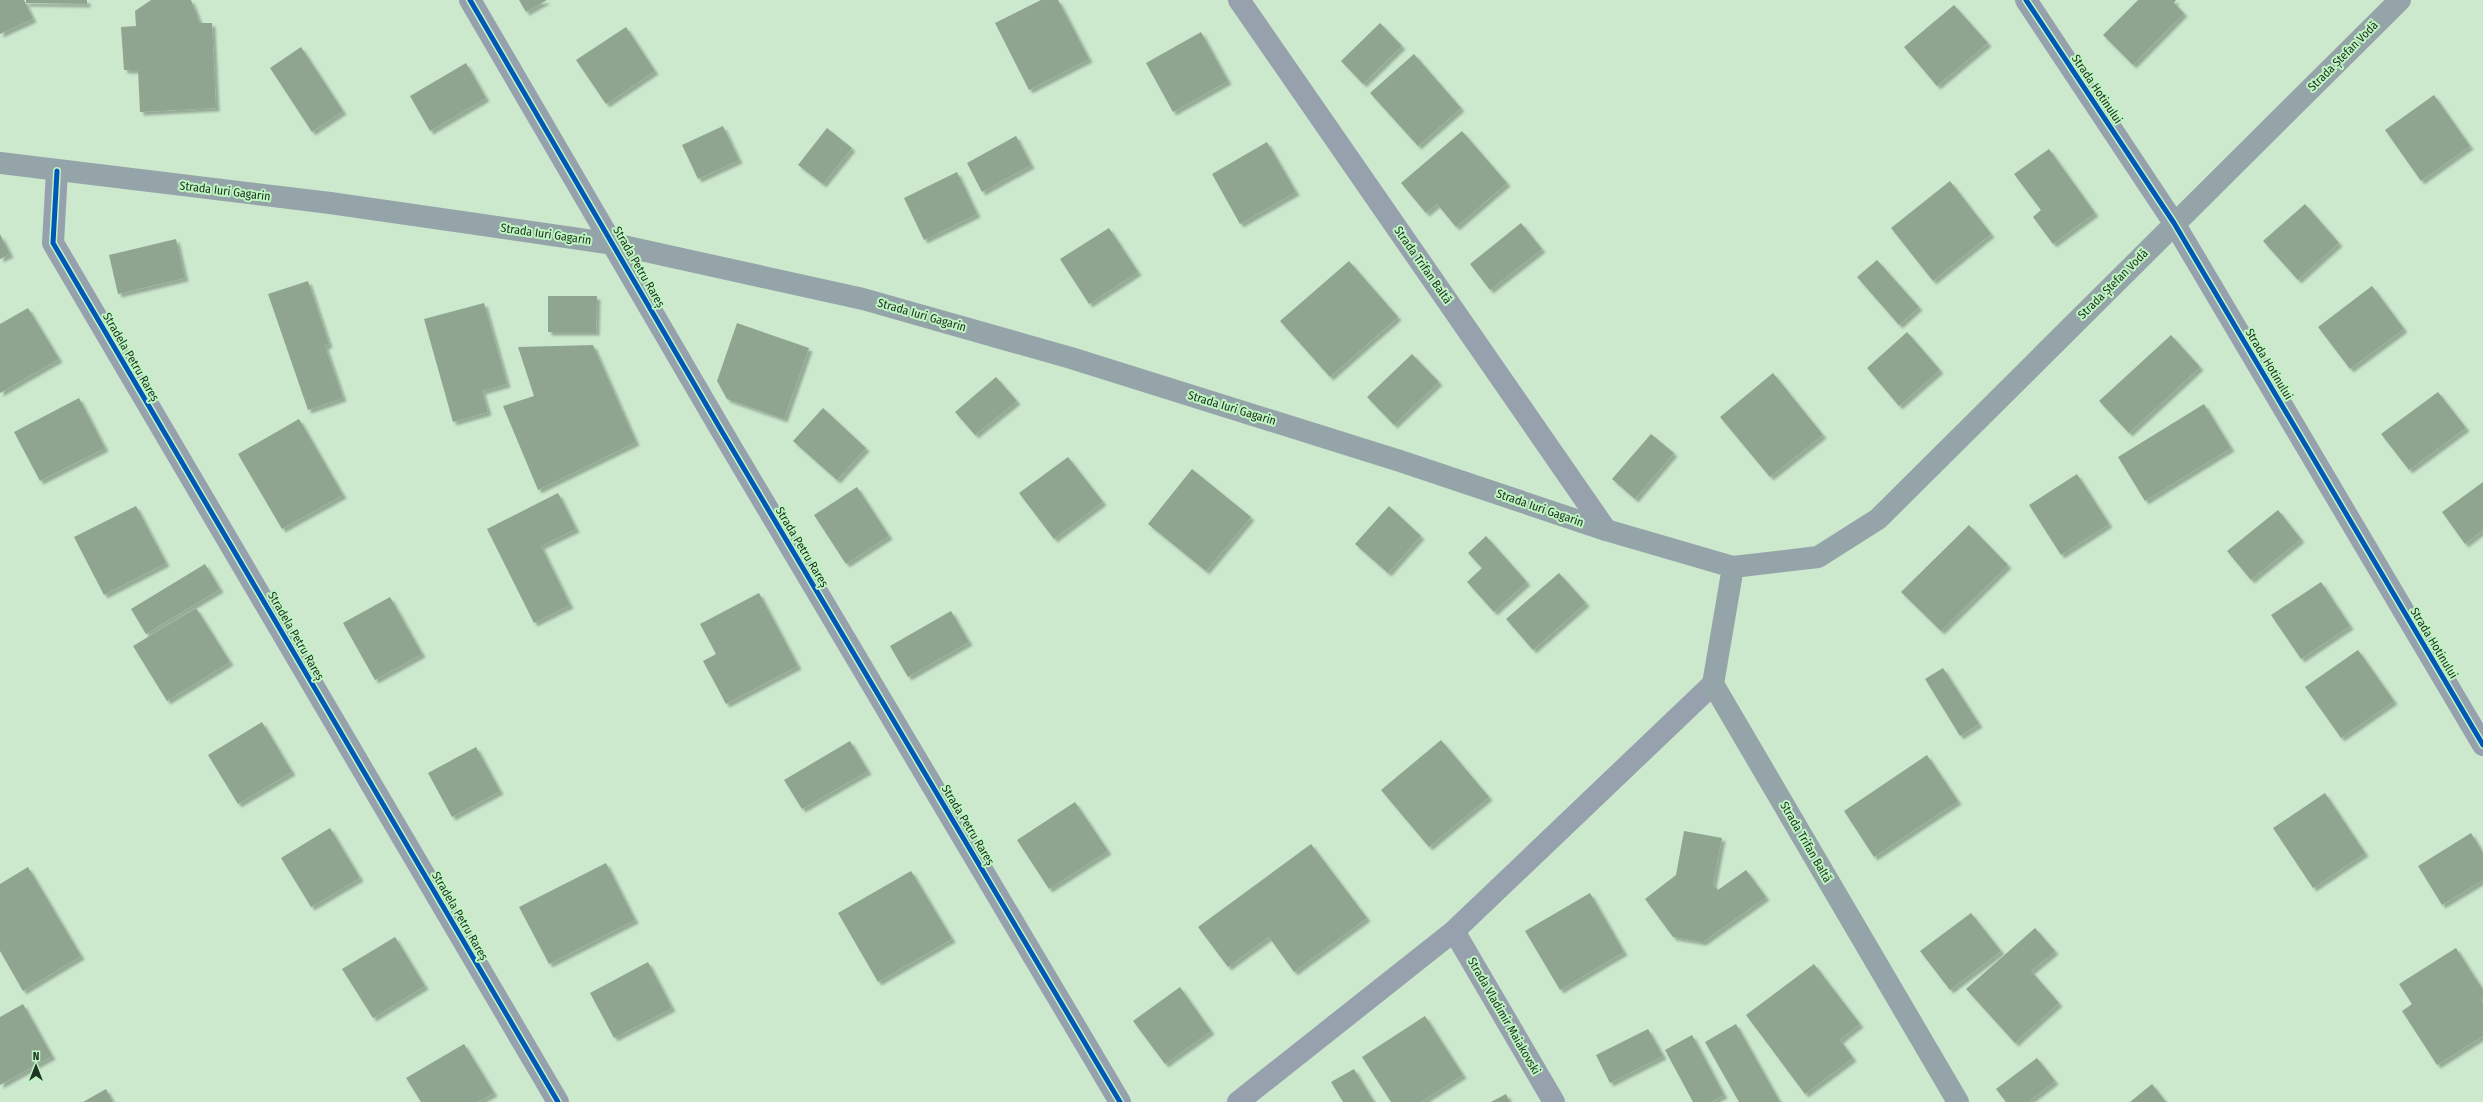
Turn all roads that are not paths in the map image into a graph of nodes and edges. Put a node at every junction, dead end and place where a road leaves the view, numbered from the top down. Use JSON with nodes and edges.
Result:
{"nodes":[{"id":1,"x":470,"y":0,"type":"edge"},
{"id":2,"x":1239,"y":0,"type":"edge"},
{"id":3,"x":2026,"y":0,"type":"edge"},
{"id":4,"x":2400,"y":0,"type":"edge"},
{"id":5,"x":0,"y":163,"type":"edge"},
{"id":6,"x":57,"y":171,"type":"junction"},
{"id":7,"x":2174,"y":223,"type":"junction"},
{"id":8,"x":614,"y":244,"type":"junction"},
{"id":9,"x":1606,"y":530,"type":"junction"},
{"id":10,"x":1818,"y":557,"type":"joint"},
{"id":11,"x":1733,"y":567,"type":"junction"},
{"id":12,"x":1714,"y":684,"type":"junction"},
{"id":13,"x":2483,"y":745,"type":"edge"},
{"id":14,"x":1454,"y":931,"type":"junction"},
{"id":15,"x":558,"y":1102,"type":"edge"},
{"id":16,"x":1120,"y":1102,"type":"edge"},
{"id":17,"x":1238,"y":1102,"type":"edge"},
{"id":18,"x":1554,"y":1102,"type":"edge"},
{"id":19,"x":1958,"y":1102,"type":"edge"}],
"edges":[{"from":1,"to":8,"type":"street","name":"Strada Petru Rareș"},
{"from":2,"to":9,"type":"street","name":"Strada Trifan Baltă"},
{"from":3,"to":7,"type":"street","name":"Strada Hotinului"},
{"from":4,"to":7,"type":"main road","name":"Strada Ștefan Vodă"},
{"from":5,"to":6,"type":"main road","name":"Strada Iuri Gagarin"},
{"from":6,"to":8,"type":"main road","name":"Strada Iuri Gagarin"},
{"from":6,"to":15,"type":"street","name":"Stradela Petru Rareș"},
{"from":7,"to":10,"type":"main road","name":"Strada Ștefan Vodă"},
{"from":7,"to":13,"type":"street","name":"Strada Hotinului"},
{"from":8,"to":9,"type":"main road","name":"Strada Iuri Gagarin"},
{"from":8,"to":16,"type":"street","name":"Strada Petru Rareș"},
{"from":9,"to":11,"type":"main road","name":"Strada Iuri Gagarin"},
{"from":10,"to":11,"type":"main road","name":"Strada Iuri Gagarin"},
{"from":11,"to":12,"type":"main road"},
{"from":12,"to":14,"type":"street"},
{"from":12,"to":19,"type":"main road","name":"Strada Trifan Baltă"},
{"from":14,"to":17,"type":"street"},
{"from":14,"to":18,"type":"street","name":"Strada Vladimir Maiakovski"}]}
